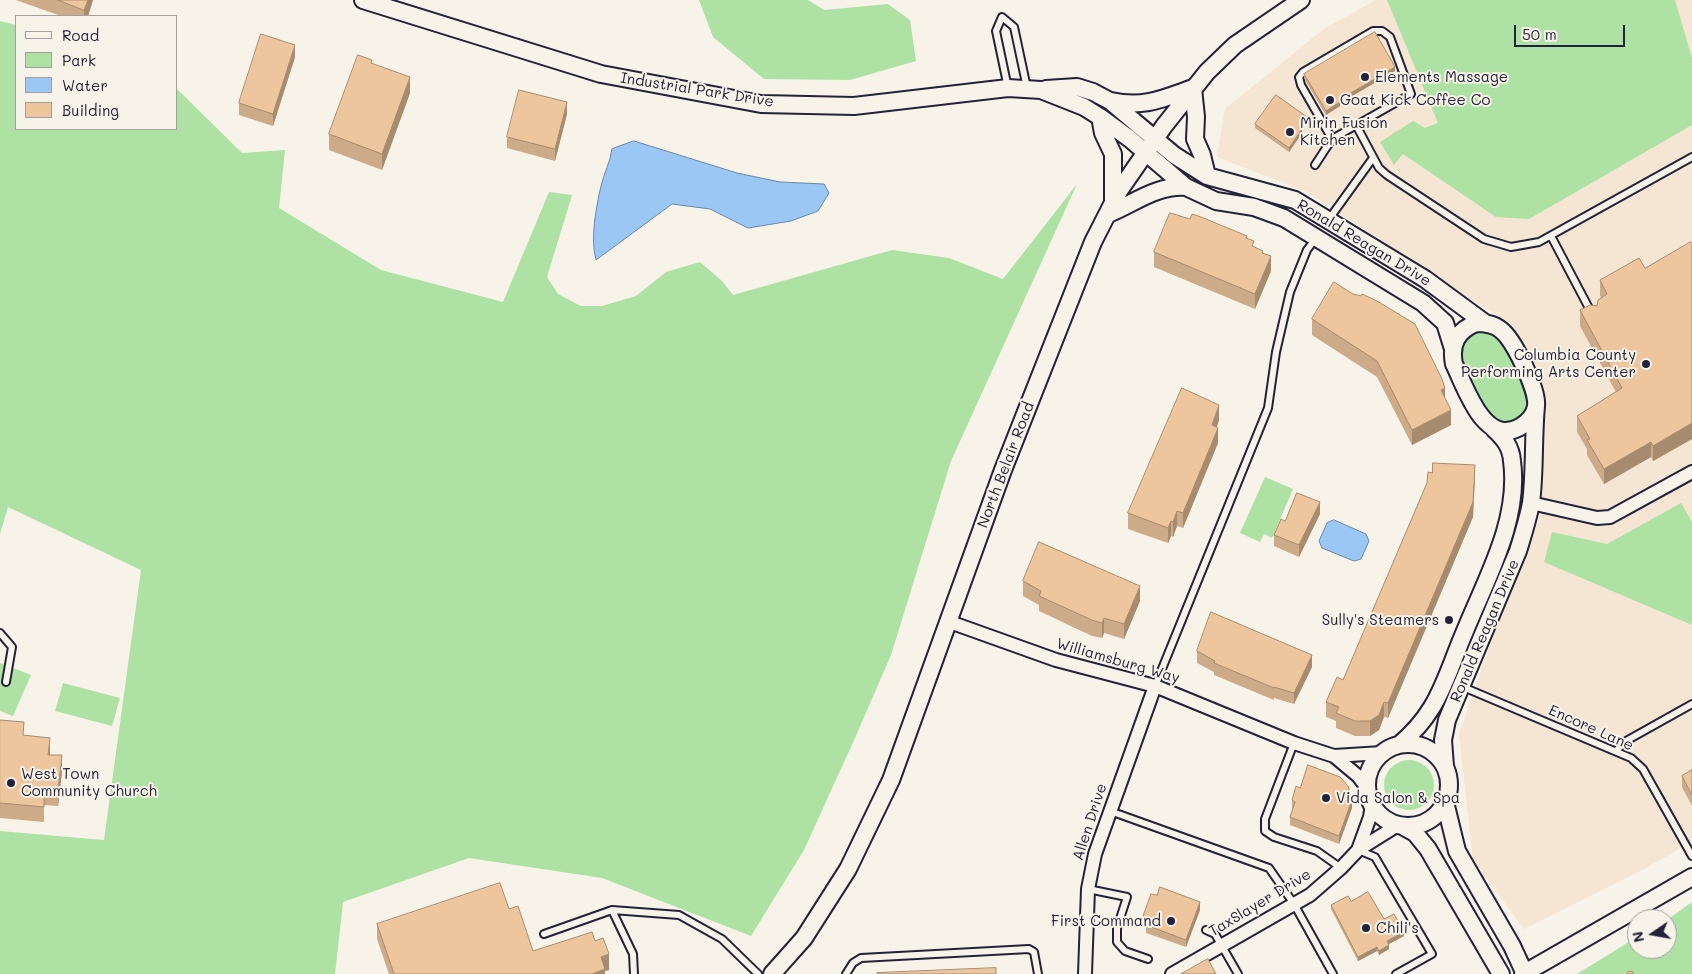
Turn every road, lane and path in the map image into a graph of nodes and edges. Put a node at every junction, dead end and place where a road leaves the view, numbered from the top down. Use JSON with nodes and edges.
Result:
{"nodes":[{"id":1,"x":363,"y":0,"type":"edge"},
{"id":2,"x":1301,"y":0,"type":"edge"},
{"id":3,"x":1008,"y":88,"type":"junction"},
{"id":4,"x":1193,"y":88,"type":"junction"},
{"id":5,"x":1034,"y":89,"type":"junction"},
{"id":6,"x":1110,"y":101,"type":"junction"},
{"id":7,"x":1100,"y":117,"type":"junction"},
{"id":8,"x":1356,"y":125,"type":"junction"},
{"id":9,"x":1155,"y":139,"type":"junction"},
{"id":10,"x":1332,"y":139,"type":"junction"},
{"id":11,"x":1146,"y":153,"type":"junction"},
{"id":12,"x":1692,"y":157,"type":"edge"},
{"id":13,"x":1373,"y":158,"type":"junction"},
{"id":14,"x":1315,"y":165,"type":"dead end"},
{"id":15,"x":1207,"y":176,"type":"junction"},
{"id":16,"x":1186,"y":187,"type":"junction"},
{"id":17,"x":1110,"y":209,"type":"junction"},
{"id":18,"x":1329,"y":220,"type":"junction"},
{"id":19,"x":1551,"y":236,"type":"junction"},
{"id":20,"x":1317,"y":237,"type":"junction"},
{"id":21,"x":1594,"y":317,"type":"edge"},
{"id":22,"x":1485,"y":323,"type":"junction"},
{"id":23,"x":1453,"y":349,"type":"junction"},
{"id":24,"x":1536,"y":406,"type":"junction"},
{"id":25,"x":1494,"y":428,"type":"junction"},
{"id":26,"x":1690,"y":476,"type":"edge"},
{"id":27,"x":1531,"y":503,"type":"junction"},
{"id":28,"x":947,"y":621,"type":"junction"},
{"id":29,"x":0,"y":633,"type":"edge"},
{"id":30,"x":6,"y":682,"type":"dead end"},
{"id":31,"x":1155,"y":686,"type":"junction"},
{"id":32,"x":1462,"y":686,"type":"junction"},
{"id":33,"x":1692,"y":704,"type":"edge"},
{"id":34,"x":1294,"y":743,"type":"junction"},
{"id":35,"x":1399,"y":744,"type":"junction"},
{"id":36,"x":1617,"y":750,"type":"junction"},
{"id":37,"x":1382,"y":753,"type":"junction"},
{"id":38,"x":1334,"y":756,"type":"junction"},
{"id":39,"x":1444,"y":766,"type":"junction"},
{"id":40,"x":1369,"y":796,"type":"junction"},
{"id":41,"x":1445,"y":802,"type":"junction"},
{"id":42,"x":1110,"y":811,"type":"junction"},
{"id":43,"x":1400,"y":825,"type":"junction"},
{"id":44,"x":1358,"y":850,"type":"junction"},
{"id":45,"x":1692,"y":856,"type":"edge"},
{"id":46,"x":1341,"y":868,"type":"junction"},
{"id":47,"x":1692,"y":877,"type":"edge"},
{"id":48,"x":1088,"y":889,"type":"junction"},
{"id":49,"x":1294,"y":904,"type":"junction"},
{"id":50,"x":612,"y":910,"type":"junction"},
{"id":51,"x":1206,"y":930,"type":"dead end"},
{"id":52,"x":544,"y":934,"type":"dead end"},
{"id":53,"x":1222,"y":946,"type":"junction"},
{"id":54,"x":1148,"y":960,"type":"dead end"},
{"id":55,"x":634,"y":974,"type":"edge"},
{"id":56,"x":758,"y":974,"type":"edge"},
{"id":57,"x":772,"y":974,"type":"edge"},
{"id":58,"x":846,"y":974,"type":"edge"},
{"id":59,"x":1038,"y":974,"type":"edge"},
{"id":60,"x":1086,"y":974,"type":"edge"},
{"id":61,"x":1172,"y":974,"type":"edge"},
{"id":62,"x":1238,"y":974,"type":"edge"},
{"id":63,"x":1333,"y":974,"type":"edge"},
{"id":64,"x":1396,"y":974,"type":"edge"},
{"id":65,"x":1501,"y":974,"type":"edge"},
{"id":66,"x":1524,"y":974,"type":"edge"}],
"edges":[{"from":1,"to":3,"type":"street","name":"Industrial Park Drive"},
{"from":2,"to":4,"type":"street","name":"North Belair Road"},
{"from":3,"to":5,"type":"street","name":"Industrial Park Drive"},
{"from":3,"to":5,"type":"lane"},
{"from":4,"to":6,"type":"street"},
{"from":4,"to":9,"type":"street","name":"North Belair Road"},
{"from":4,"to":15,"type":"street"},
{"from":5,"to":6,"type":"street","name":"Industrial Park Drive"},
{"from":5,"to":7,"type":"street","name":"Industrial Park Drive"},
{"from":6,"to":9,"type":"street","name":"Industrial Park Drive"},
{"from":7,"to":11,"type":"street","name":"Industrial Park Drive"},
{"from":7,"to":17,"type":"street"},
{"from":8,"to":10,"type":"lane"},
{"from":8,"to":10,"type":"lane"},
{"from":8,"to":13,"type":"lane"},
{"from":9,"to":11,"type":"street","name":"North Belair Road"},
{"from":9,"to":15,"type":"street","name":"Ronald Reagan Drive"},
{"from":10,"to":14,"type":"lane"},
{"from":11,"to":16,"type":"street","name":"Ronald Reagan Drive"},
{"from":11,"to":17,"type":"street","name":"North Belair Road"},
{"from":12,"to":19,"type":"lane"},
{"from":13,"to":18,"type":"lane"},
{"from":13,"to":19,"type":"lane"},
{"from":15,"to":18,"type":"street","name":"Ronald Reagan Drive"},
{"from":16,"to":17,"type":"street"},
{"from":16,"to":20,"type":"street","name":"Ronald Reagan Drive"},
{"from":17,"to":28,"type":"street","name":"North Belair Road"},
{"from":18,"to":20,"type":"street"},
{"from":18,"to":22,"type":"street","name":"Ronald Reagan Drive"},
{"from":19,"to":21,"type":"lane"},
{"from":20,"to":23,"type":"street","name":"Ronald Reagan Drive"},
{"from":20,"to":31,"type":"lane"},
{"from":22,"to":23,"type":"street"},
{"from":22,"to":24,"type":"street","name":"Ronald Reagan Drive"},
{"from":23,"to":25,"type":"street","name":"Ronald Reagan Drive"},
{"from":24,"to":25,"type":"street"},
{"from":24,"to":27,"type":"street","name":"Ronald Reagan Drive"},
{"from":25,"to":35,"type":"street","name":"Ronald Reagan Drive"},
{"from":26,"to":27,"type":"street"},
{"from":27,"to":32,"type":"street","name":"Ronald Reagan Drive"},
{"from":28,"to":31,"type":"street","name":"Williamsburg Way"},
{"from":28,"to":57,"type":"street","name":"North Belair Road"},
{"from":29,"to":30,"type":"lane"},
{"from":31,"to":34,"type":"street","name":"Williamsburg Way"},
{"from":31,"to":42,"type":"street","name":"Allen Drive"},
{"from":32,"to":36,"type":"lane","name":"Encore Lane"},
{"from":32,"to":39,"type":"street","name":"Ronald Reagan Drive"},
{"from":33,"to":36,"type":"lane"},
{"from":34,"to":38,"type":"street","name":"Williamsburg Way"},
{"from":34,"to":46,"type":"lane"},
{"from":35,"to":37,"type":"street","name":"Ronald Reagan Drive"},
{"from":35,"to":39,"type":"street"},
{"from":36,"to":45,"type":"lane","name":"Encore Lane"},
{"from":37,"to":38,"type":"street","name":"Williamsburg Way"},
{"from":37,"to":40,"type":"street"},
{"from":38,"to":40,"type":"street","name":"Williamsburg Way"},
{"from":39,"to":41,"type":"street","name":"Ronald Reagan Drive"},
{"from":40,"to":43,"type":"street"},
{"from":40,"to":44,"type":"street","name":"TaxSlayer Drive"},
{"from":41,"to":43,"type":"street"},
{"from":41,"to":66,"type":"street","name":"Ronald Reagan Drive"},
{"from":42,"to":48,"type":"street","name":"Allen Drive"},
{"from":42,"to":49,"type":"lane"},
{"from":43,"to":44,"type":"street","name":"TaxSlayer Drive"},
{"from":43,"to":65,"type":"street"},
{"from":44,"to":46,"type":"street","name":"TaxSlayer Drive"},
{"from":44,"to":64,"type":"lane"},
{"from":46,"to":49,"type":"street","name":"TaxSlayer Drive"},
{"from":47,"to":66,"type":"street"},
{"from":48,"to":54,"type":"lane"},
{"from":48,"to":60,"type":"street","name":"Allen Drive"},
{"from":49,"to":53,"type":"street","name":"TaxSlayer Drive"},
{"from":49,"to":63,"type":"lane"},
{"from":50,"to":52,"type":"lane"},
{"from":50,"to":55,"type":"lane"},
{"from":50,"to":56,"type":"lane"},
{"from":51,"to":53,"type":"lane"},
{"from":53,"to":61,"type":"street","name":"TaxSlayer Drive"},
{"from":53,"to":62,"type":"lane"},
{"from":58,"to":59,"type":"lane"}]}
